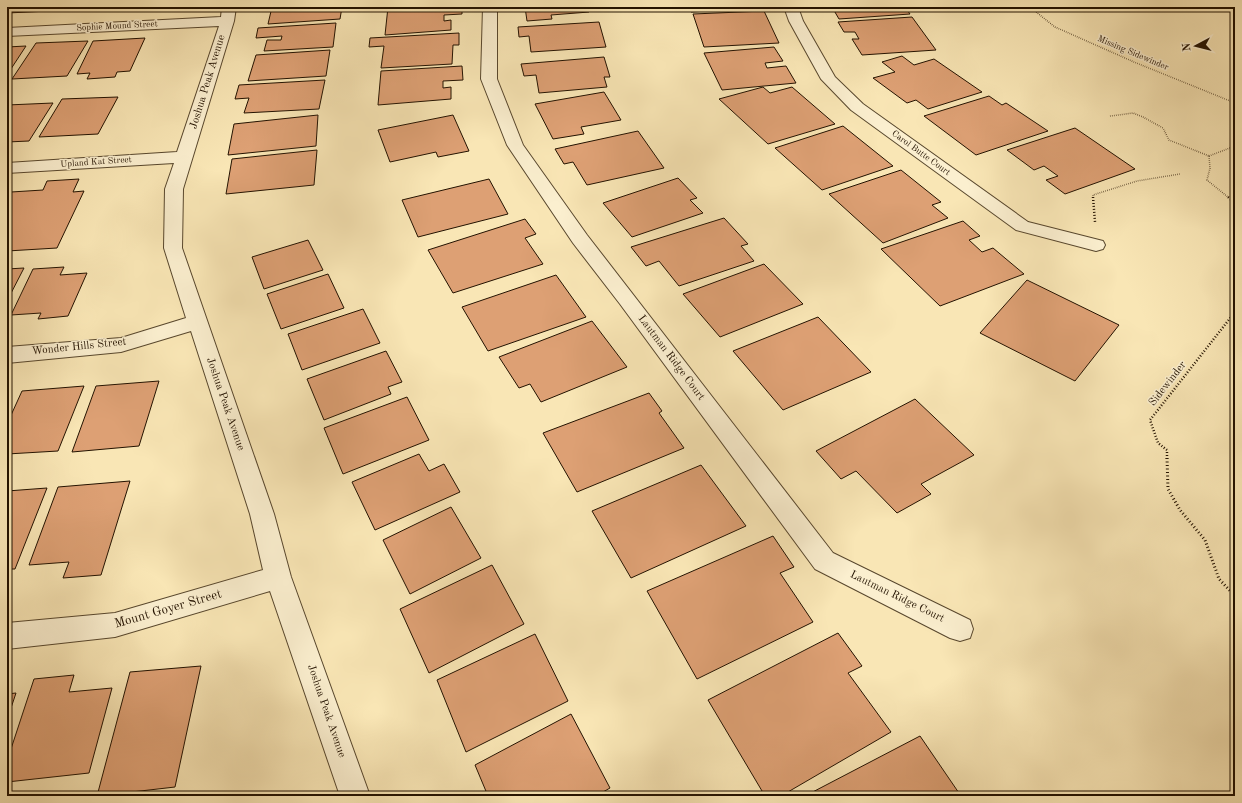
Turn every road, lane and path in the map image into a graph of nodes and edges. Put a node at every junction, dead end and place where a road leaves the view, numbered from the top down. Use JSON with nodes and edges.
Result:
{"nodes":[{"id":1,"x":490,"y":7,"type":"edge"},
{"id":2,"x":791,"y":7,"type":"edge"},
{"id":3,"x":1030,"y":7,"type":"edge"},
{"id":4,"x":228,"y":14,"type":"edge"},
{"id":5,"x":7,"y":32,"type":"edge"},
{"id":6,"x":1235,"y":103,"type":"edge"},
{"id":7,"x":1110,"y":116,"type":"dead end"},
{"id":8,"x":1235,"y":146,"type":"edge"},
{"id":9,"x":1209,"y":156,"type":"junction"},
{"id":10,"x":184,"y":157,"type":"junction"},
{"id":11,"x":7,"y":168,"type":"edge"},
{"id":12,"x":1180,"y":174,"type":"dead end"},
{"id":13,"x":1235,"y":203,"type":"edge"},
{"id":14,"x":1096,"y":244,"type":"joint"},
{"id":15,"x":1235,"y":312,"type":"edge"},
{"id":16,"x":197,"y":322,"type":"junction"},
{"id":17,"x":7,"y":355,"type":"edge"},
{"id":18,"x":278,"y":577,"type":"junction"},
{"id":19,"x":1235,"y":596,"type":"edge"},
{"id":20,"x":960,"y":629,"type":"dead end"},
{"id":21,"x":7,"y":636,"type":"edge"},
{"id":22,"x":355,"y":796,"type":"edge"}],
"edges":[{"from":1,"to":20,"type":"street","name":"Lautman Ridge Court"},
{"from":2,"to":14,"type":"street","name":"Carol Butte Court"},
{"from":3,"to":6,"type":"path","name":"Missing Sidewinder"},
{"from":4,"to":5,"type":"street","name":"Sophie Mound Street"},
{"from":4,"to":10,"type":"street","name":"Joshua Peak Avenue"},
{"from":7,"to":9,"type":"path"},
{"from":8,"to":9,"type":"path"},
{"from":9,"to":13,"type":"path"},
{"from":10,"to":11,"type":"street","name":"Upland Kat Street"},
{"from":10,"to":16,"type":"street","name":"Joshua Peak Avenue"},
{"from":12,"to":14,"type":"path"},
{"from":15,"to":19,"type":"path","name":"Sidewinder"},
{"from":16,"to":17,"type":"street","name":"Wonder Hills Street"},
{"from":16,"to":18,"type":"street","name":"Joshua Peak Avenue"},
{"from":18,"to":21,"type":"street","name":"Mount Goyer Street"},
{"from":18,"to":22,"type":"street","name":"Joshua Peak Avenue"}]}
